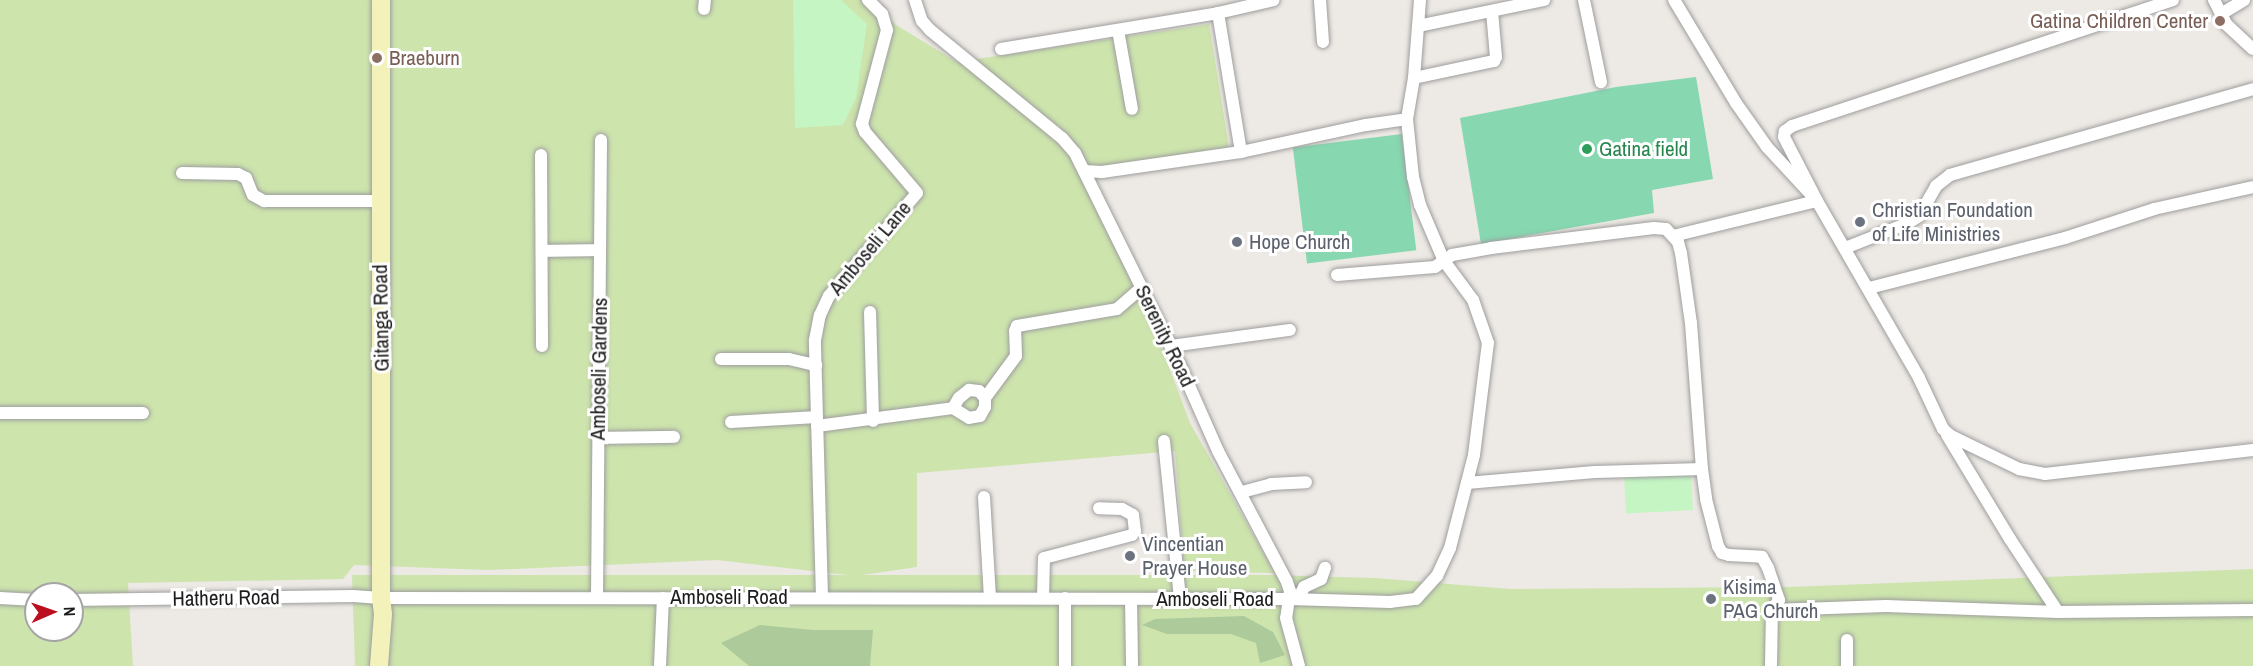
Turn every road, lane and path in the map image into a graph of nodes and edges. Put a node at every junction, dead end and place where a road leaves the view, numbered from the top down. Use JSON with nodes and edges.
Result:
{"nodes":[{"id":1,"x":381,"y":0,"type":"edge"},
{"id":2,"x":868,"y":0,"type":"edge"},
{"id":3,"x":915,"y":0,"type":"edge"},
{"id":4,"x":1274,"y":0,"type":"edge"},
{"id":5,"x":1320,"y":0,"type":"edge"},
{"id":6,"x":1420,"y":0,"type":"edge"},
{"id":7,"x":1544,"y":0,"type":"edge"},
{"id":8,"x":1584,"y":0,"type":"edge"},
{"id":9,"x":1674,"y":0,"type":"edge"},
{"id":10,"x":2173,"y":0,"type":"edge"},
{"id":11,"x":2214,"y":0,"type":"edge"},
{"id":12,"x":2244,"y":0,"type":"edge"},
{"id":13,"x":1492,"y":11,"type":"junction"},
{"id":14,"x":1218,"y":13,"type":"junction"},
{"id":15,"x":2221,"y":14,"type":"junction"},
{"id":16,"x":1418,"y":26,"type":"junction"},
{"id":17,"x":1118,"y":30,"type":"junction"},
{"id":18,"x":1323,"y":42,"type":"dead end"},
{"id":19,"x":1001,"y":49,"type":"dead end"},
{"id":20,"x":2253,"y":50,"type":"edge"},
{"id":21,"x":1414,"y":78,"type":"junction"},
{"id":22,"x":1600,"y":82,"type":"dead end"},
{"id":23,"x":2253,"y":89,"type":"edge"},
{"id":24,"x":1132,"y":109,"type":"dead end"},
{"id":25,"x":1407,"y":119,"type":"junction"},
{"id":26,"x":601,"y":140,"type":"dead end"},
{"id":27,"x":1240,"y":152,"type":"junction"},
{"id":28,"x":541,"y":155,"type":"dead end"},
{"id":29,"x":1084,"y":171,"type":"junction"},
{"id":30,"x":182,"y":173,"type":"dead end"},
{"id":31,"x":2253,"y":187,"type":"edge"},
{"id":32,"x":380,"y":201,"type":"junction"},
{"id":33,"x":1817,"y":201,"type":"junction"},
{"id":34,"x":1673,"y":236,"type":"junction"},
{"id":35,"x":1845,"y":248,"type":"junction"},
{"id":36,"x":600,"y":250,"type":"junction"},
{"id":37,"x":542,"y":251,"type":"junction"},
{"id":38,"x":1444,"y":261,"type":"junction"},
{"id":39,"x":1337,"y":275,"type":"dead end"},
{"id":40,"x":1142,"y":287,"type":"junction"},
{"id":41,"x":1869,"y":288,"type":"junction"},
{"id":42,"x":870,"y":312,"type":"dead end"},
{"id":43,"x":1290,"y":330,"type":"dead end"},
{"id":44,"x":542,"y":345,"type":"dead end"},
{"id":45,"x":1171,"y":346,"type":"junction"},
{"id":46,"x":721,"y":359,"type":"dead end"},
{"id":47,"x":816,"y":365,"type":"junction"},
{"id":48,"x":985,"y":398,"type":"junction"},
{"id":49,"x":953,"y":408,"type":"junction"},
{"id":50,"x":0,"y":413,"type":"edge"},
{"id":51,"x":143,"y":413,"type":"dead end"},
{"id":52,"x":873,"y":420,"type":"junction"},
{"id":53,"x":817,"y":421,"type":"junction"},
{"id":54,"x":731,"y":422,"type":"dead end"},
{"id":55,"x":1943,"y":429,"type":"junction"},
{"id":56,"x":674,"y":437,"type":"dead end"},
{"id":57,"x":598,"y":438,"type":"junction"},
{"id":58,"x":1164,"y":441,"type":"dead end"},
{"id":59,"x":2253,"y":450,"type":"edge"},
{"id":60,"x":1702,"y":469,"type":"junction"},
{"id":61,"x":1306,"y":482,"type":"dead end"},
{"id":62,"x":1467,"y":483,"type":"junction"},
{"id":63,"x":1242,"y":492,"type":"junction"},
{"id":64,"x":984,"y":497,"type":"dead end"},
{"id":65,"x":1099,"y":508,"type":"dead end"},
{"id":66,"x":1325,"y":568,"type":"dead end"},
{"id":67,"x":822,"y":597,"type":"junction"},
{"id":68,"x":0,"y":598,"type":"edge"},
{"id":69,"x":381,"y":598,"type":"junction"},
{"id":70,"x":597,"y":598,"type":"junction"},
{"id":71,"x":663,"y":598,"type":"junction"},
{"id":72,"x":990,"y":598,"type":"junction"},
{"id":73,"x":1043,"y":598,"type":"junction"},
{"id":74,"x":1065,"y":598,"type":"junction"},
{"id":75,"x":24,"y":599,"type":"edge"},
{"id":76,"x":1131,"y":599,"type":"junction"},
{"id":77,"x":1180,"y":599,"type":"junction"},
{"id":78,"x":1293,"y":599,"type":"junction"},
{"id":79,"x":84,"y":600,"type":"edge"},
{"id":80,"x":1772,"y":610,"type":"junction"},
{"id":81,"x":2253,"y":610,"type":"edge"},
{"id":82,"x":2058,"y":612,"type":"junction"},
{"id":83,"x":1847,"y":640,"type":"dead end"},
{"id":84,"x":381,"y":666,"type":"edge"},
{"id":85,"x":660,"y":666,"type":"edge"},
{"id":86,"x":1065,"y":666,"type":"edge"},
{"id":87,"x":1132,"y":666,"type":"edge"},
{"id":88,"x":1299,"y":666,"type":"edge"},
{"id":89,"x":1771,"y":666,"type":"edge"},
{"id":90,"x":1847,"y":666,"type":"edge"}],
"edges":[{"from":1,"to":32,"type":"main road","name":"Gitanga Road"},
{"from":2,"to":47,"type":"street","name":"Amboseli Lane"},
{"from":3,"to":29,"type":"street","name":"Serenity Road"},
{"from":4,"to":14,"type":"street"},
{"from":5,"to":18,"type":"street"},
{"from":6,"to":16,"type":"street","name":"Amboseli Road"},
{"from":7,"to":13,"type":"street"},
{"from":8,"to":22,"type":"street"},
{"from":9,"to":33,"type":"street"},
{"from":10,"to":33,"type":"street"},
{"from":11,"to":15,"type":"street"},
{"from":12,"to":15,"type":"street"},
{"from":13,"to":16,"type":"street"},
{"from":13,"to":21,"type":"street"},
{"from":14,"to":17,"type":"street"},
{"from":14,"to":27,"type":"street"},
{"from":15,"to":20,"type":"street"},
{"from":16,"to":21,"type":"street","name":"Amboseli Road"},
{"from":17,"to":19,"type":"street"},
{"from":17,"to":24,"type":"street"},
{"from":21,"to":25,"type":"street","name":"Amboseli Road"},
{"from":23,"to":35,"type":"street"},
{"from":25,"to":27,"type":"street"},
{"from":25,"to":38,"type":"street","name":"Amboseli Road"},
{"from":26,"to":36,"type":"street","name":"Amboseli Gardens"},
{"from":27,"to":29,"type":"street"},
{"from":28,"to":37,"type":"street"},
{"from":29,"to":40,"type":"street","name":"Serenity Road"},
{"from":30,"to":32,"type":"street"},
{"from":31,"to":41,"type":"street"},
{"from":32,"to":69,"type":"main road","name":"Gitanga Road"},
{"from":33,"to":34,"type":"street"},
{"from":33,"to":35,"type":"street"},
{"from":34,"to":38,"type":"street"},
{"from":34,"to":60,"type":"street"},
{"from":35,"to":41,"type":"street"},
{"from":36,"to":37,"type":"street"},
{"from":36,"to":57,"type":"street","name":"Amboseli Gardens"},
{"from":37,"to":44,"type":"street"},
{"from":38,"to":39,"type":"street"},
{"from":38,"to":62,"type":"street","name":"Amboseli Road"},
{"from":40,"to":45,"type":"street","name":"Serenity Road"},
{"from":40,"to":48,"type":"street"},
{"from":41,"to":55,"type":"street"},
{"from":42,"to":52,"type":"street"},
{"from":43,"to":45,"type":"street"},
{"from":45,"to":63,"type":"street","name":"Serenity Road"},
{"from":46,"to":47,"type":"street"},
{"from":47,"to":53,"type":"street","name":"Amboseli Lane"},
{"from":48,"to":49,"type":"street"},
{"from":48,"to":49,"type":"street"},
{"from":49,"to":52,"type":"street"},
{"from":50,"to":51,"type":"street"},
{"from":52,"to":53,"type":"street"},
{"from":53,"to":54,"type":"street"},
{"from":53,"to":67,"type":"street","name":"Amboseli Lane"},
{"from":55,"to":59,"type":"street"},
{"from":55,"to":82,"type":"street"},
{"from":56,"to":57,"type":"street"},
{"from":57,"to":70,"type":"street","name":"Amboseli Gardens"},
{"from":58,"to":77,"type":"street"},
{"from":60,"to":62,"type":"street"},
{"from":60,"to":80,"type":"street"},
{"from":61,"to":63,"type":"street"},
{"from":62,"to":78,"type":"street","name":"Amboseli Road"},
{"from":63,"to":78,"type":"street","name":"Serenity Road"},
{"from":64,"to":72,"type":"street"},
{"from":65,"to":73,"type":"street"},
{"from":66,"to":78,"type":"street"},
{"from":67,"to":71,"type":"street","name":"Amboseli Road"},
{"from":67,"to":72,"type":"street","name":"Amboseli Road"},
{"from":68,"to":75,"type":"street"},
{"from":69,"to":70,"type":"street","name":"Amboseli Road"},
{"from":69,"to":79,"type":"street","name":"Hatheru Road"},
{"from":69,"to":84,"type":"main road","name":"Gitanga Road"},
{"from":70,"to":71,"type":"street","name":"Amboseli Road"},
{"from":71,"to":85,"type":"street"},
{"from":72,"to":73,"type":"street","name":"Amboseli Road"},
{"from":73,"to":74,"type":"street","name":"Amboseli Road"},
{"from":74,"to":76,"type":"street","name":"Amboseli Road"},
{"from":74,"to":86,"type":"street"},
{"from":76,"to":77,"type":"street","name":"Amboseli Road"},
{"from":76,"to":87,"type":"street"},
{"from":77,"to":78,"type":"street","name":"Amboseli Road"},
{"from":78,"to":88,"type":"street","name":"Serenity Road"},
{"from":80,"to":82,"type":"street"},
{"from":80,"to":89,"type":"street"},
{"from":81,"to":82,"type":"street"},
{"from":83,"to":90,"type":"street"}]}
